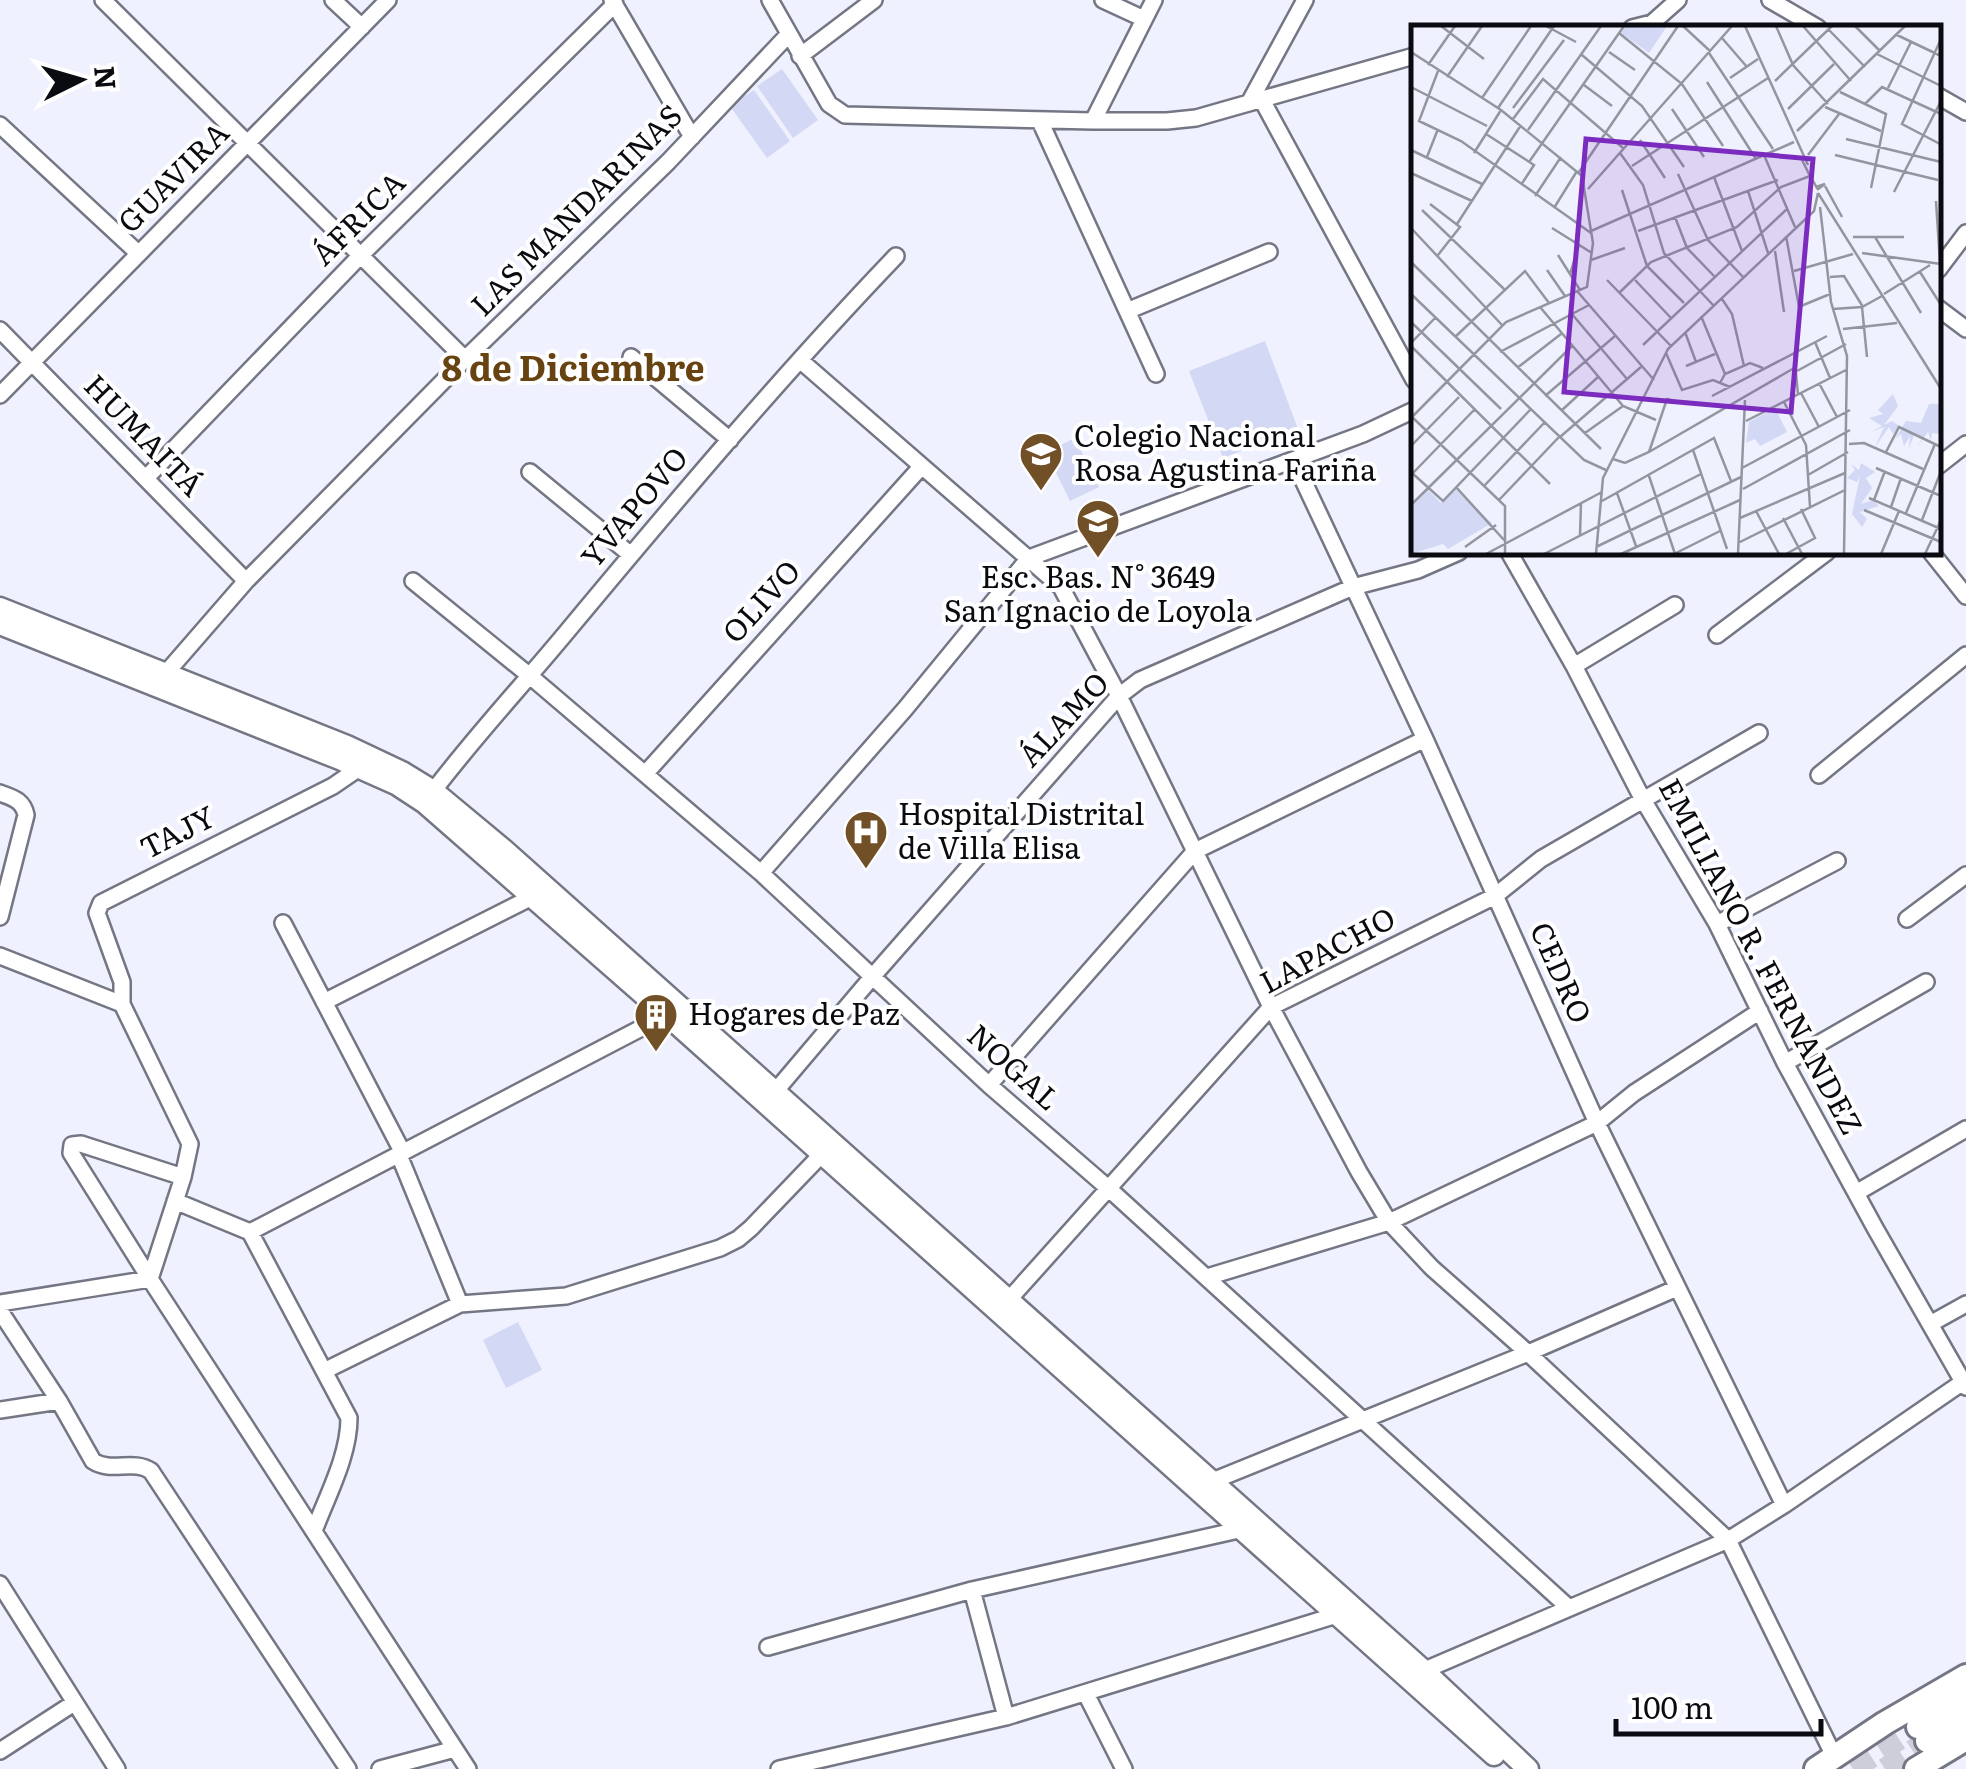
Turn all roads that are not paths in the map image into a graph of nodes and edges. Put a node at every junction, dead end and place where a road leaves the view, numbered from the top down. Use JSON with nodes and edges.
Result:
{"nodes":[{"id":1,"x":103,"y":0,"type":"edge"},
{"id":2,"x":333,"y":0,"type":"edge"},
{"id":3,"x":388,"y":0,"type":"edge"},
{"id":4,"x":770,"y":0,"type":"edge"},
{"id":5,"x":874,"y":0,"type":"edge"},
{"id":6,"x":1102,"y":0,"type":"edge"},
{"id":7,"x":1154,"y":0,"type":"edge"},
{"id":8,"x":1306,"y":0,"type":"edge"},
{"id":9,"x":1678,"y":0,"type":"edge"},
{"id":10,"x":1770,"y":0,"type":"edge"},
{"id":11,"x":614,"y":2,"type":"edge"},
{"id":12,"x":1144,"y":19,"type":"junction"},
{"id":13,"x":1644,"y":25,"type":"edge"},
{"id":14,"x":1813,"y":25,"type":"edge"},
{"id":15,"x":362,"y":27,"type":"junction"},
{"id":16,"x":788,"y":35,"type":"junction"},
{"id":17,"x":800,"y":56,"type":"junction"},
{"id":18,"x":1411,"y":57,"type":"edge"},
{"id":19,"x":1941,"y":98,"type":"edge"},
{"id":20,"x":1255,"y":102,"type":"junction"},
{"id":21,"x":1966,"y":112,"type":"edge"},
{"id":22,"x":1040,"y":121,"type":"junction"},
{"id":23,"x":1093,"y":122,"type":"junction"},
{"id":24,"x":0,"y":125,"type":"edge"},
{"id":25,"x":692,"y":137,"type":"junction"},
{"id":26,"x":246,"y":143,"type":"junction"},
{"id":27,"x":1966,"y":232,"type":"edge"},
{"id":28,"x":1269,"y":252,"type":"dead end"},
{"id":29,"x":138,"y":253,"type":"junction"},
{"id":30,"x":360,"y":256,"type":"junction"},
{"id":31,"x":896,"y":256,"type":"dead end"},
{"id":32,"x":1941,"y":266,"type":"edge"},
{"id":33,"x":1941,"y":310,"type":"edge"},
{"id":34,"x":1127,"y":311,"type":"junction"},
{"id":35,"x":1966,"y":328,"type":"edge"},
{"id":36,"x":0,"y":330,"type":"edge"},
{"id":37,"x":631,"y":357,"type":"dead end"},
{"id":38,"x":464,"y":359,"type":"junction"},
{"id":39,"x":32,"y":361,"type":"junction"},
{"id":40,"x":801,"y":361,"type":"junction"},
{"id":41,"x":1156,"y":374,"type":"dead end"},
{"id":42,"x":1411,"y":375,"type":"edge"},
{"id":43,"x":0,"y":395,"type":"edge"},
{"id":44,"x":1411,"y":411,"type":"edge"},
{"id":45,"x":730,"y":440,"type":"junction"},
{"id":46,"x":1966,"y":444,"type":"edge"},
{"id":47,"x":1294,"y":460,"type":"junction"},
{"id":48,"x":1941,"y":464,"type":"edge"},
{"id":49,"x":921,"y":467,"type":"junction"},
{"id":50,"x":530,"y":472,"type":"dead end"},
{"id":51,"x":146,"y":478,"type":"junction"},
{"id":52,"x":631,"y":555,"type":"junction"},
{"id":53,"x":1452,"y":555,"type":"edge"},
{"id":54,"x":1510,"y":555,"type":"edge"},
{"id":55,"x":1823,"y":555,"type":"edge"},
{"id":56,"x":1934,"y":555,"type":"edge"},
{"id":57,"x":1029,"y":558,"type":"junction"},
{"id":58,"x":246,"y":581,"type":"junction"},
{"id":59,"x":413,"y":581,"type":"dead end"},
{"id":60,"x":1353,"y":588,"type":"junction"},
{"id":61,"x":1966,"y":596,"type":"edge"},
{"id":62,"x":1674,"y":605,"type":"dead end"},
{"id":63,"x":0,"y":608,"type":"edge"},
{"id":64,"x":0,"y":624,"type":"edge"},
{"id":65,"x":1717,"y":636,"type":"dead end"},
{"id":66,"x":1966,"y":655,"type":"edge"},
{"id":67,"x":1574,"y":666,"type":"junction"},
{"id":68,"x":530,"y":676,"type":"junction"},
{"id":69,"x":161,"y":680,"type":"junction"},
{"id":70,"x":1119,"y":696,"type":"junction"},
{"id":71,"x":1758,"y":733,"type":"dead end"},
{"id":72,"x":1425,"y":738,"type":"junction"},
{"id":73,"x":366,"y":763,"type":"junction"},
{"id":74,"x":645,"y":774,"type":"junction"},
{"id":75,"x":1819,"y":775,"type":"dead end"},
{"id":76,"x":0,"y":793,"type":"edge"},
{"id":77,"x":429,"y":797,"type":"junction"},
{"id":78,"x":1642,"y":798,"type":"junction"},
{"id":79,"x":1195,"y":851,"type":"junction"},
{"id":80,"x":1837,"y":861,"type":"dead end"},
{"id":81,"x":761,"y":873,"type":"junction"},
{"id":82,"x":1966,"y":875,"type":"edge"},
{"id":83,"x":540,"y":893,"type":"junction"},
{"id":84,"x":1495,"y":896,"type":"junction"},
{"id":85,"x":0,"y":917,"type":"edge"},
{"id":86,"x":1907,"y":919,"type":"dead end"},
{"id":87,"x":283,"y":923,"type":"dead end"},
{"id":88,"x":1717,"y":924,"type":"junction"},
{"id":89,"x":0,"y":956,"type":"edge"},
{"id":90,"x":872,"y":976,"type":"junction"},
{"id":91,"x":1926,"y":982,"type":"dead end"},
{"id":92,"x":324,"y":1002,"type":"junction"},
{"id":93,"x":122,"y":1004,"type":"junction"},
{"id":94,"x":1271,"y":1007,"type":"junction"},
{"id":95,"x":673,"y":1011,"type":"junction"},
{"id":96,"x":1760,"y":1011,"type":"junction"},
{"id":97,"x":1785,"y":1063,"type":"junction"},
{"id":98,"x":990,"y":1086,"type":"junction"},
{"id":99,"x":770,"y":1098,"type":"junction"},
{"id":100,"x":1598,"y":1122,"type":"junction"},
{"id":101,"x":1966,"y":1129,"type":"edge"},
{"id":102,"x":401,"y":1154,"type":"junction"},
{"id":103,"x":822,"y":1154,"type":"junction"},
{"id":104,"x":183,"y":1178,"type":"junction"},
{"id":105,"x":1108,"y":1188,"type":"junction"},
{"id":106,"x":1856,"y":1194,"type":"junction"},
{"id":107,"x":176,"y":1201,"type":"junction"},
{"id":108,"x":1390,"y":1222,"type":"junction"},
{"id":109,"x":250,"y":1232,"type":"junction"},
{"id":110,"x":1206,"y":1277,"type":"junction"},
{"id":111,"x":150,"y":1279,"type":"junction"},
{"id":112,"x":1677,"y":1288,"type":"junction"},
{"id":113,"x":0,"y":1303,"type":"edge"},
{"id":114,"x":460,"y":1304,"type":"junction"},
{"id":115,"x":1966,"y":1304,"type":"edge"},
{"id":116,"x":1003,"y":1306,"type":"junction"},
{"id":117,"x":0,"y":1310,"type":"edge"},
{"id":118,"x":1930,"y":1324,"type":"junction"},
{"id":119,"x":1528,"y":1353,"type":"junction"},
{"id":120,"x":324,"y":1371,"type":"junction"},
{"id":121,"x":1964,"y":1385,"type":"edge"},
{"id":122,"x":59,"y":1401,"type":"junction"},
{"id":123,"x":0,"y":1410,"type":"edge"},
{"id":124,"x":1363,"y":1420,"type":"junction"},
{"id":125,"x":1210,"y":1482,"type":"junction"},
{"id":126,"x":1784,"y":1505,"type":"junction"},
{"id":127,"x":1236,"y":1517,"type":"junction"},
{"id":128,"x":314,"y":1531,"type":"junction"},
{"id":129,"x":1728,"y":1540,"type":"junction"},
{"id":130,"x":0,"y":1584,"type":"edge"},
{"id":131,"x":972,"y":1590,"type":"junction"},
{"id":132,"x":1568,"y":1607,"type":"junction"},
{"id":133,"x":1346,"y":1612,"type":"junction"},
{"id":134,"x":768,"y":1647,"type":"dead end"},
{"id":135,"x":1414,"y":1674,"type":"junction"},
{"id":136,"x":1966,"y":1676,"type":"edge"},
{"id":137,"x":1086,"y":1694,"type":"junction"},
{"id":138,"x":1966,"y":1698,"type":"edge"},
{"id":139,"x":74,"y":1702,"type":"junction"},
{"id":140,"x":1006,"y":1717,"type":"junction"},
{"id":141,"x":1966,"y":1718,"type":"edge"},
{"id":142,"x":1966,"y":1739,"type":"edge"},
{"id":143,"x":455,"y":1749,"type":"junction"},
{"id":144,"x":0,"y":1751,"type":"edge"},
{"id":145,"x":1825,"y":1763,"type":"edge"},
{"id":146,"x":819,"y":1764,"type":"edge"},
{"id":147,"x":117,"y":1769,"type":"edge"},
{"id":148,"x":348,"y":1769,"type":"edge"},
{"id":149,"x":380,"y":1769,"type":"edge"},
{"id":150,"x":468,"y":1769,"type":"edge"},
{"id":151,"x":779,"y":1769,"type":"edge"},
{"id":152,"x":1124,"y":1769,"type":"edge"},
{"id":153,"x":1510,"y":1769,"type":"edge"},
{"id":154,"x":1528,"y":1769,"type":"edge"},
{"id":155,"x":1916,"y":1769,"type":"edge"}],
"edges":[{"from":1,"to":26,"type":"street"},
{"from":2,"to":15,"type":"street"},
{"from":3,"to":15,"type":"street","name":"GUAVIRA"},
{"from":4,"to":16,"type":"street"},
{"from":5,"to":17,"type":"street"},
{"from":6,"to":12,"type":"street"},
{"from":7,"to":12,"type":"street"},
{"from":8,"to":20,"type":"street"},
{"from":9,"to":13,"type":"street"},
{"from":10,"to":14,"type":"street"},
{"from":11,"to":25,"type":"street"},
{"from":11,"to":30,"type":"street","name":"ÁFRICA"},
{"from":12,"to":23,"type":"street"},
{"from":15,"to":26,"type":"street","name":"GUAVIRA"},
{"from":16,"to":17,"type":"street"},
{"from":16,"to":25,"type":"street","name":"LAS MANDARINAS"},
{"from":17,"to":22,"type":"street"},
{"from":18,"to":20,"type":"street"},
{"from":19,"to":21,"type":"street"},
{"from":20,"to":23,"type":"street"},
{"from":20,"to":42,"type":"street"},
{"from":22,"to":23,"type":"street"},
{"from":22,"to":34,"type":"street"},
{"from":24,"to":29,"type":"street"},
{"from":25,"to":38,"type":"street","name":"LAS MANDARINAS"},
{"from":26,"to":29,"type":"street","name":"GUAVIRA"},
{"from":26,"to":30,"type":"street"},
{"from":27,"to":32,"type":"street"},
{"from":28,"to":34,"type":"street"},
{"from":29,"to":39,"type":"street","name":"GUAVIRA"},
{"from":30,"to":38,"type":"street"},
{"from":30,"to":51,"type":"street","name":"ÁFRICA"},
{"from":31,"to":40,"type":"street","name":"YVAPOVO"},
{"from":33,"to":35,"type":"street"},
{"from":34,"to":41,"type":"street"},
{"from":36,"to":39,"type":"street","name":"HUMAITÁ"},
{"from":37,"to":45,"type":"street"},
{"from":38,"to":58,"type":"street","name":"LAS MANDARINAS"},
{"from":39,"to":43,"type":"street","name":"GUAVIRA"},
{"from":39,"to":51,"type":"street","name":"HUMAITÁ"},
{"from":40,"to":45,"type":"street","name":"YVAPOVO"},
{"from":40,"to":49,"type":"street"},
{"from":44,"to":47,"type":"street"},
{"from":45,"to":52,"type":"street","name":"YVAPOVO"},
{"from":46,"to":48,"type":"street"},
{"from":47,"to":57,"type":"street"},
{"from":47,"to":60,"type":"street","name":"CEDRO"},
{"from":49,"to":57,"type":"street"},
{"from":49,"to":74,"type":"street","name":"OLIVO"},
{"from":50,"to":52,"type":"street"},
{"from":51,"to":58,"type":"street","name":"HUMAITÁ"},
{"from":52,"to":68,"type":"street","name":"YVAPOVO"},
{"from":53,"to":60,"type":"street","name":"ÁLAMO"},
{"from":54,"to":67,"type":"street","name":"EMILIANO R. FERNANDEZ"},
{"from":55,"to":65,"type":"street"},
{"from":56,"to":61,"type":"street"},
{"from":57,"to":70,"type":"street"},
{"from":57,"to":81,"type":"street"},
{"from":58,"to":69,"type":"street","name":"LAS MANDARINAS"},
{"from":59,"to":68,"type":"street","name":"NOGAL"},
{"from":60,"to":70,"type":"street","name":"ÁLAMO"},
{"from":60,"to":72,"type":"street","name":"CEDRO"},
{"from":62,"to":67,"type":"street"},
{"from":63,"to":69,"type":"main road"},
{"from":64,"to":69,"type":"main road"},
{"from":66,"to":75,"type":"street"},
{"from":67,"to":78,"type":"street","name":"EMILIANO R. FERNANDEZ"},
{"from":68,"to":74,"type":"street","name":"NOGAL"},
{"from":68,"to":77,"type":"street","name":"YVAPOVO"},
{"from":69,"to":73,"type":"main road"},
{"from":70,"to":79,"type":"street"},
{"from":70,"to":90,"type":"street","name":"ÁLAMO"},
{"from":71,"to":78,"type":"street","name":"LAPACHO"},
{"from":72,"to":79,"type":"street"},
{"from":72,"to":84,"type":"street","name":"CEDRO"},
{"from":73,"to":77,"type":"main road"},
{"from":73,"to":93,"type":"street","name":"TAJY"},
{"from":74,"to":81,"type":"street","name":"NOGAL"},
{"from":76,"to":85,"type":"street"},
{"from":77,"to":83,"type":"main road"},
{"from":78,"to":84,"type":"street","name":"LAPACHO"},
{"from":78,"to":88,"type":"street","name":"EMILIANO R. FERNANDEZ"},
{"from":79,"to":94,"type":"street"},
{"from":79,"to":98,"type":"street"},
{"from":80,"to":88,"type":"street"},
{"from":81,"to":90,"type":"street","name":"NOGAL"},
{"from":82,"to":86,"type":"street"},
{"from":83,"to":92,"type":"street"},
{"from":83,"to":95,"type":"main road"},
{"from":84,"to":94,"type":"street","name":"LAPACHO"},
{"from":84,"to":100,"type":"street","name":"CEDRO"},
{"from":87,"to":92,"type":"street"},
{"from":88,"to":96,"type":"street","name":"EMILIANO R. FERNANDEZ"},
{"from":89,"to":93,"type":"street"},
{"from":90,"to":98,"type":"street","name":"NOGAL"},
{"from":90,"to":99,"type":"street","name":"ÁLAMO"},
{"from":91,"to":97,"type":"street"},
{"from":92,"to":102,"type":"street"},
{"from":93,"to":104,"type":"street"},
{"from":94,"to":105,"type":"street","name":"LAPACHO"},
{"from":94,"to":108,"type":"street"},
{"from":95,"to":99,"type":"main road"},
{"from":95,"to":102,"type":"street"},
{"from":96,"to":97,"type":"street","name":"EMILIANO R. FERNANDEZ"},
{"from":96,"to":100,"type":"street"},
{"from":97,"to":106,"type":"street","name":"EMILIANO R. FERNANDEZ"},
{"from":98,"to":105,"type":"street","name":"NOGAL"},
{"from":99,"to":103,"type":"main road"},
{"from":99,"to":116,"type":"main road"},
{"from":100,"to":108,"type":"street"},
{"from":100,"to":112,"type":"street","name":"CEDRO"},
{"from":101,"to":106,"type":"street"},
{"from":102,"to":109,"type":"street"},
{"from":102,"to":114,"type":"street"},
{"from":103,"to":114,"type":"street"},
{"from":103,"to":116,"type":"main road"},
{"from":104,"to":107,"type":"street"},
{"from":104,"to":111,"type":"street"},
{"from":105,"to":110,"type":"street","name":"NOGAL"},
{"from":105,"to":116,"type":"street","name":"LAPACHO"},
{"from":106,"to":118,"type":"street","name":"EMILIANO R. FERNANDEZ"},
{"from":107,"to":109,"type":"street"},
{"from":107,"to":111,"type":"street"},
{"from":108,"to":110,"type":"street"},
{"from":108,"to":119,"type":"street"},
{"from":109,"to":120,"type":"street"},
{"from":110,"to":124,"type":"street","name":"NOGAL"},
{"from":111,"to":113,"type":"street"},
{"from":111,"to":128,"type":"street"},
{"from":112,"to":119,"type":"street"},
{"from":112,"to":126,"type":"street","name":"CEDRO"},
{"from":114,"to":120,"type":"street"},
{"from":115,"to":118,"type":"street"},
{"from":116,"to":125,"type":"main road"},
{"from":116,"to":127,"type":"main road"},
{"from":117,"to":122,"type":"street"},
{"from":118,"to":121,"type":"street","name":"EMILIANO R. FERNANDEZ"},
{"from":119,"to":124,"type":"street"},
{"from":119,"to":129,"type":"street"},
{"from":120,"to":128,"type":"street"},
{"from":121,"to":126,"type":"street"},
{"from":122,"to":123,"type":"street"},
{"from":122,"to":148,"type":"street"},
{"from":124,"to":125,"type":"street"},
{"from":124,"to":132,"type":"street","name":"NOGAL"},
{"from":125,"to":127,"type":"main road"},
{"from":126,"to":129,"type":"street"},
{"from":127,"to":131,"type":"street"},
{"from":127,"to":133,"type":"main road"},
{"from":128,"to":143,"type":"street"},
{"from":129,"to":132,"type":"street"},
{"from":129,"to":145,"type":"street"},
{"from":130,"to":139,"type":"street"},
{"from":131,"to":134,"type":"street"},
{"from":131,"to":140,"type":"street"},
{"from":132,"to":135,"type":"street"},
{"from":133,"to":135,"type":"main road"},
{"from":133,"to":137,"type":"street"},
{"from":135,"to":153,"type":"main road"},
{"from":135,"to":154,"type":"main road"},
{"from":136,"to":145,"type":"highway"},
{"from":137,"to":140,"type":"street"},
{"from":137,"to":152,"type":"street"},
{"from":138,"to":141,"type":"highway"},
{"from":139,"to":144,"type":"street"},
{"from":139,"to":147,"type":"street"},
{"from":140,"to":146,"type":"street"},
{"from":142,"to":155,"type":"highway"},
{"from":143,"to":149,"type":"street"},
{"from":143,"to":150,"type":"street"},
{"from":146,"to":151,"type":"street"}]}
